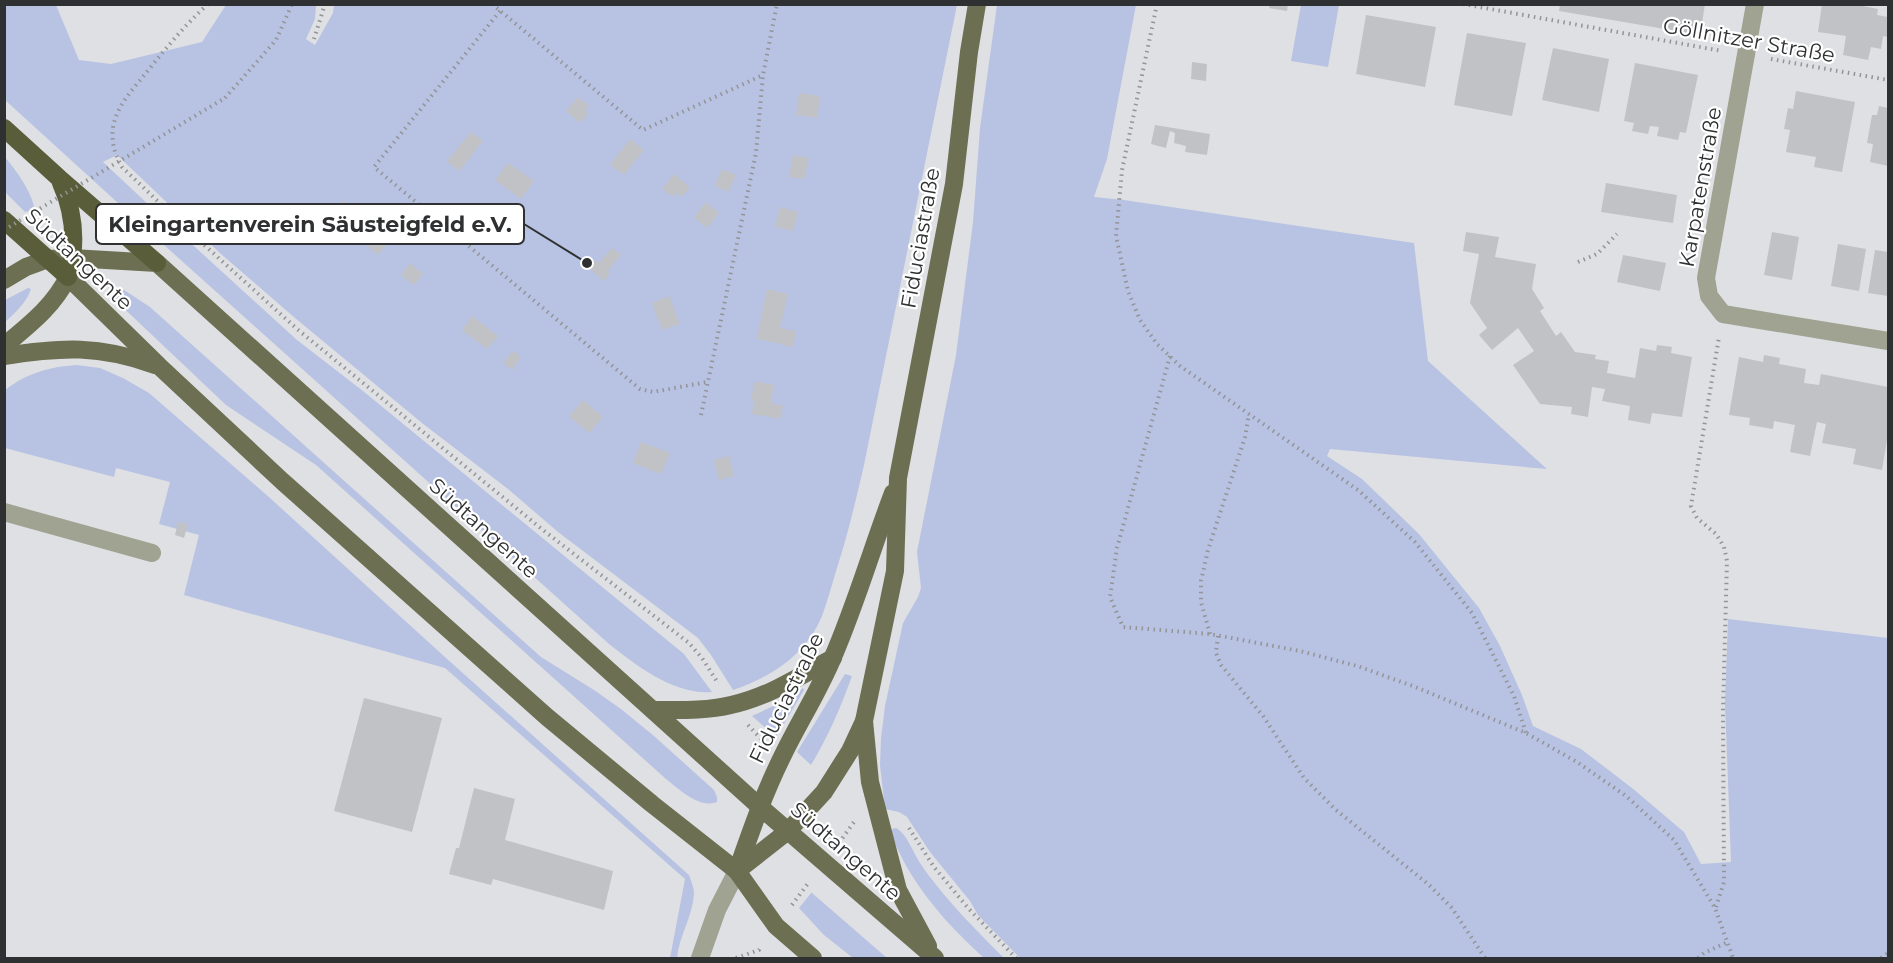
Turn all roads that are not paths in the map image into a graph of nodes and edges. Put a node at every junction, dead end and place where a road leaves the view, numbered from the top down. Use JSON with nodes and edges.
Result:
{"nodes":[{"id":1,"x":977,"y":4,"type":"edge"},
{"id":2,"x":1755,"y":4,"type":"edge"},
{"id":3,"x":4,"y":128,"type":"edge"},
{"id":4,"x":59,"y":178,"type":"junction"},
{"id":5,"x":4,"y":220,"type":"edge"},
{"id":6,"x":72,"y":258,"type":"junction"},
{"id":7,"x":48,"y":259,"type":"junction"},
{"id":8,"x":157,"y":263,"type":"junction"},
{"id":9,"x":68,"y":277,"type":"junction"},
{"id":10,"x":4,"y":280,"type":"edge"},
{"id":11,"x":1888,"y":341,"type":"edge"},
{"id":12,"x":4,"y":346,"type":"edge"},
{"id":13,"x":4,"y":356,"type":"edge"},
{"id":14,"x":159,"y":366,"type":"junction"},
{"id":15,"x":898,"y":478,"type":"junction"},
{"id":16,"x":4,"y":512,"type":"edge"},
{"id":17,"x":152,"y":553,"type":"dead end"},
{"id":18,"x":833,"y":658,"type":"junction"},
{"id":19,"x":656,"y":710,"type":"junction"},
{"id":20,"x":864,"y":721,"type":"junction"},
{"id":21,"x":759,"y":806,"type":"junction"},
{"id":22,"x":788,"y":831,"type":"junction"},
{"id":23,"x":737,"y":871,"type":"junction"},
{"id":24,"x":934,"y":957,"type":"edge"},
{"id":25,"x":700,"y":958,"type":"edge"},
{"id":26,"x":813,"y":958,"type":"edge"}],
"edges":[{"from":1,"to":15,"type":"main road","name":"Fiduciastraße"},
{"from":2,"to":11,"type":"street","name":"Karpatenstraße"},
{"from":3,"to":4,"type":"highway","name":"Südtangente"},
{"from":4,"to":6,"type":"highway"},
{"from":4,"to":8,"type":"highway","name":"Südtangente"},
{"from":5,"to":7,"type":"highway","name":"Südtangente"},
{"from":6,"to":7,"type":"main road"},
{"from":6,"to":8,"type":"main road"},
{"from":6,"to":9,"type":"highway"},
{"from":7,"to":9,"type":"highway","name":"Südtangente"},
{"from":7,"to":10,"type":"main road"},
{"from":8,"to":19,"type":"main road","name":"Südtangente"},
{"from":9,"to":12,"type":"main road"},
{"from":9,"to":14,"type":"main road","name":"Südtangente"},
{"from":13,"to":14,"type":"main road"},
{"from":14,"to":23,"type":"main road","name":"Südtangente"},
{"from":15,"to":18,"type":"main road","name":"Fiduciastraße"},
{"from":15,"to":20,"type":"main road","name":"Fiduciastraße"},
{"from":16,"to":17,"type":"street"},
{"from":18,"to":19,"type":"main road"},
{"from":18,"to":21,"type":"main road","name":"Fiduciastraße"},
{"from":19,"to":21,"type":"main road","name":"Südtangente"},
{"from":20,"to":22,"type":"main road","name":"Fiduciastraße"},
{"from":20,"to":24,"type":"main road"},
{"from":21,"to":22,"type":"main road","name":"Südtangente"},
{"from":21,"to":23,"type":"main road","name":"Fiduciastraße"},
{"from":22,"to":23,"type":"main road","name":"Fiduciastraße"},
{"from":22,"to":24,"type":"main road","name":"Südtangente"},
{"from":23,"to":25,"type":"street"},
{"from":23,"to":26,"type":"main road","name":"Südtangente"}]}
